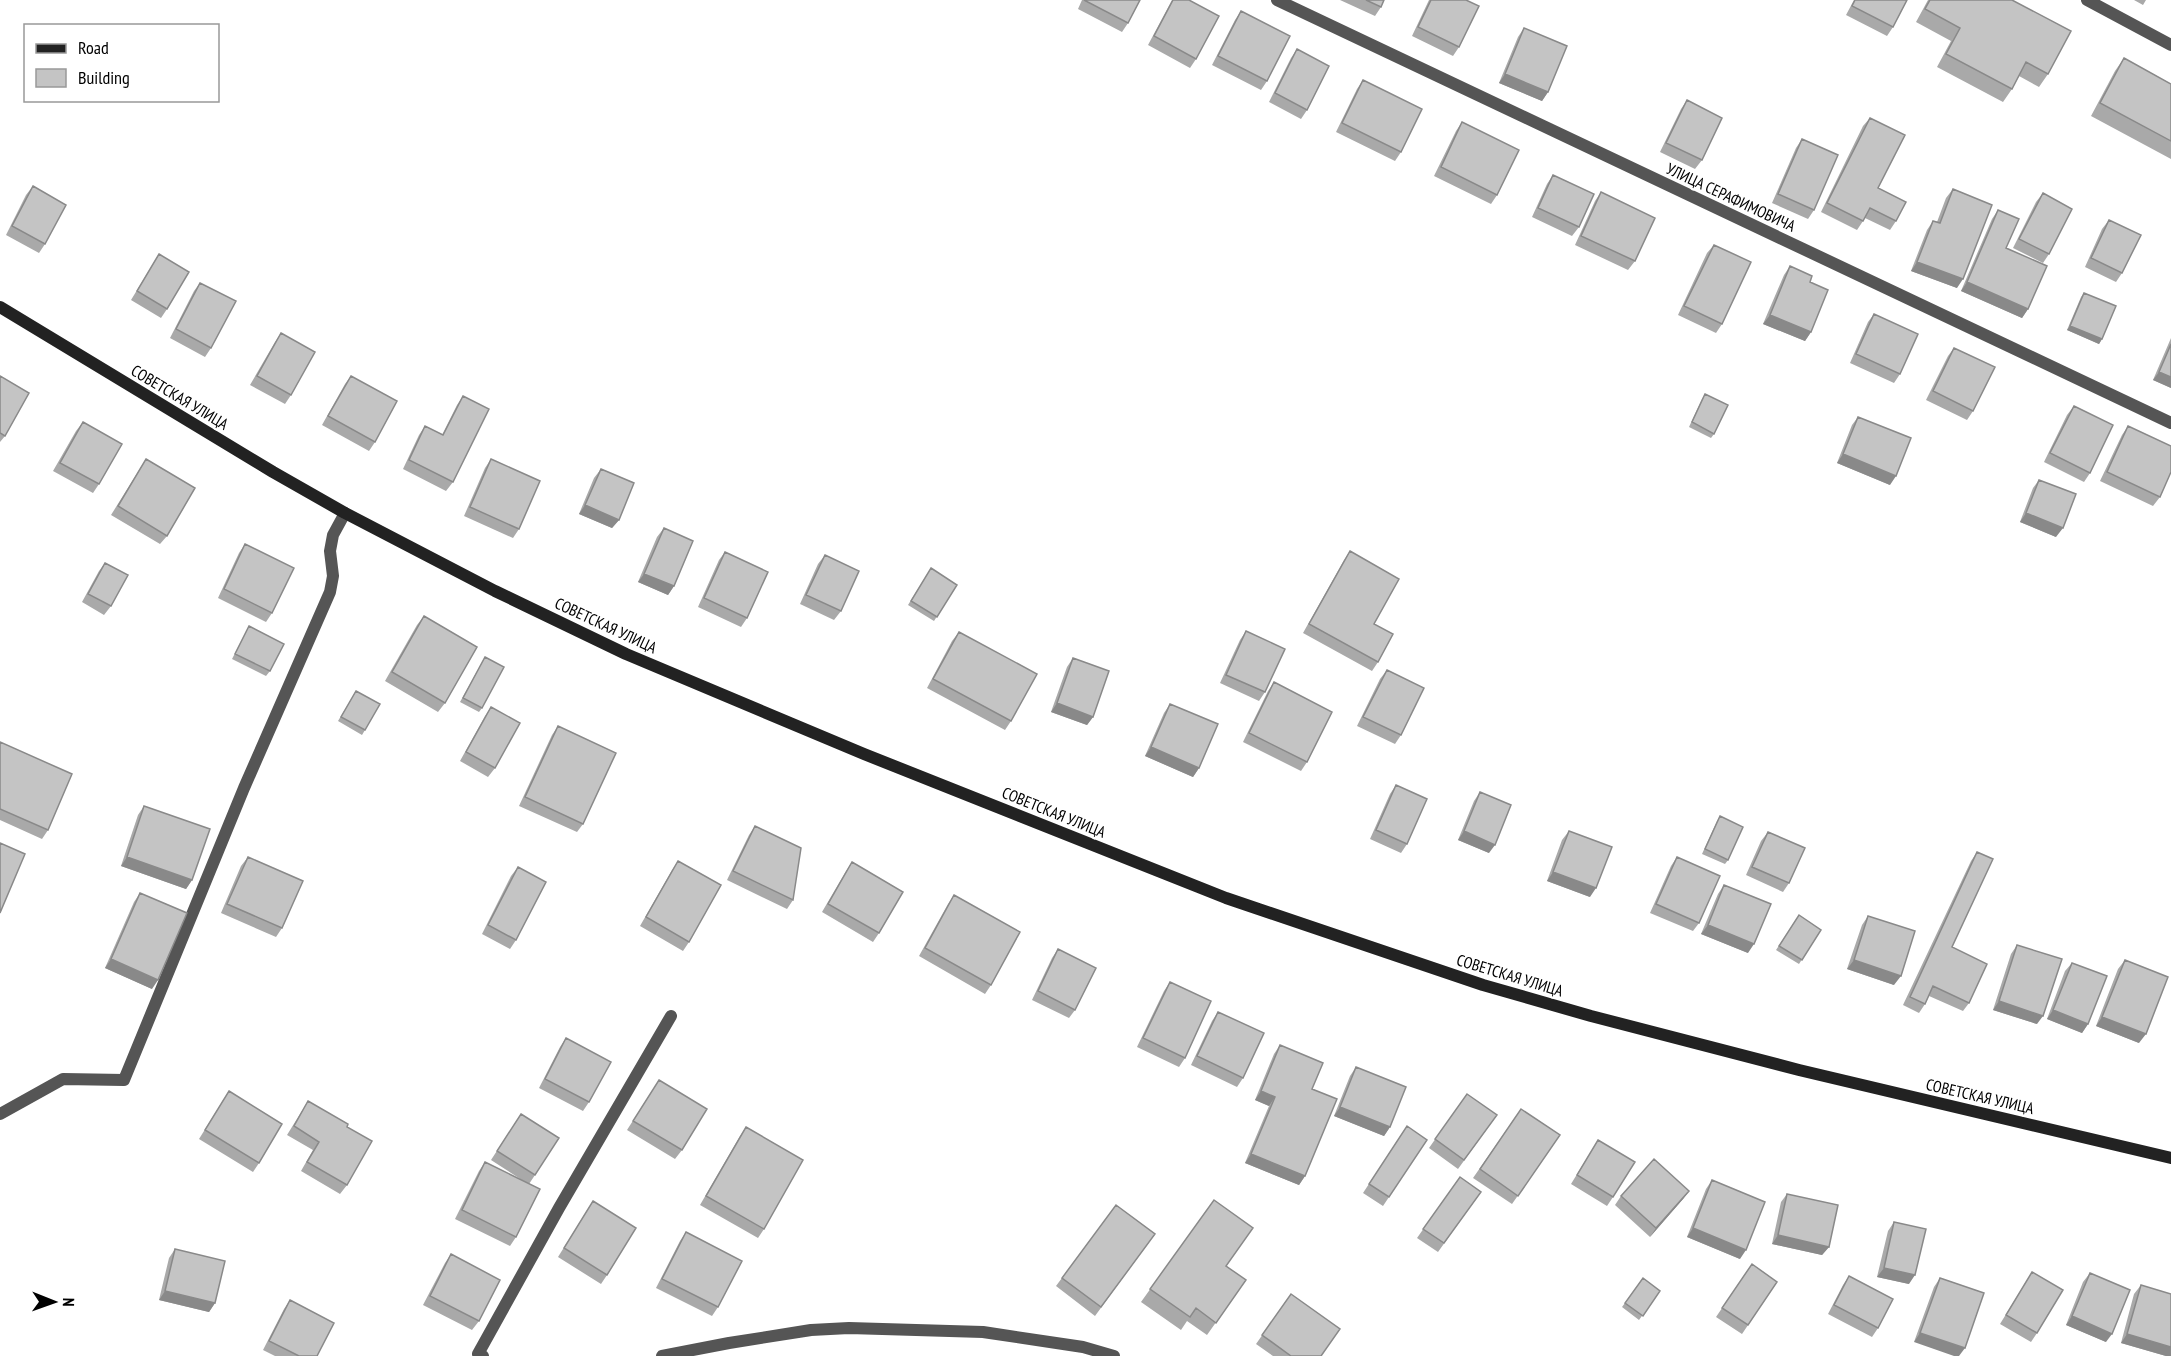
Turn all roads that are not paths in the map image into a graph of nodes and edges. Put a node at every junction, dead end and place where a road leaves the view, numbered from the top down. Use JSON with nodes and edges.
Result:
{"nodes":[{"id":1,"x":1277,"y":0,"type":"edge"},
{"id":2,"x":2087,"y":0,"type":"edge"},
{"id":3,"x":2171,"y":45,"type":"edge"},
{"id":4,"x":0,"y":307,"type":"edge"},
{"id":5,"x":2171,"y":423,"type":"edge"},
{"id":6,"x":345,"y":513,"type":"junction"},
{"id":7,"x":672,"y":1016,"type":"dead end"},
{"id":8,"x":0,"y":1114,"type":"edge"},
{"id":9,"x":2171,"y":1158,"type":"edge"},
{"id":10,"x":483,"y":1356,"type":"edge"},
{"id":11,"x":662,"y":1356,"type":"edge"},
{"id":12,"x":1114,"y":1356,"type":"edge"}],
"edges":[{"from":1,"to":5,"type":"street","name":"УЛИЦА СЕРАФИМОВИЧА"},
{"from":2,"to":3,"type":"street"},
{"from":4,"to":6,"type":"main road","name":"СОВЕТСКАЯ УЛИЦА"},
{"from":6,"to":8,"type":"street"},
{"from":6,"to":9,"type":"main road","name":"СОВЕТСКАЯ УЛИЦА"},
{"from":7,"to":10,"type":"street"},
{"from":11,"to":12,"type":"street"}]}
